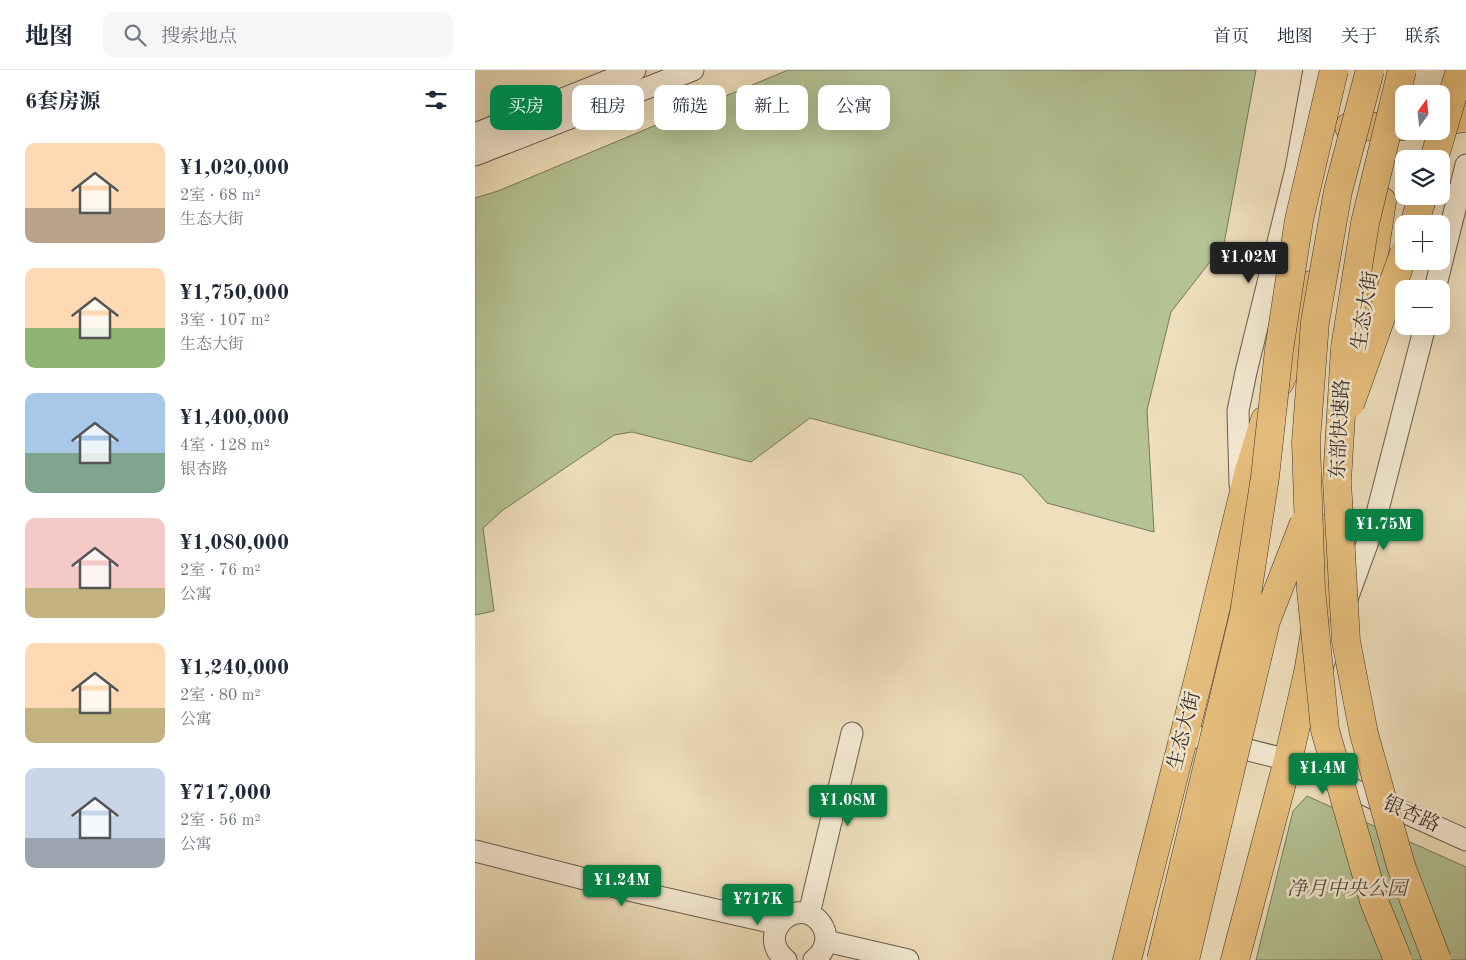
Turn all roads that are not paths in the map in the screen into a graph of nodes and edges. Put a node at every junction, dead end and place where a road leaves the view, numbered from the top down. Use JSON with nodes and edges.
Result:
{"nodes":[{"id":1,"x":635,"y":70,"type":"edge"},
{"id":2,"x":693,"y":70,"type":"edge"},
{"id":3,"x":1314,"y":70,"type":"edge"},
{"id":4,"x":1335,"y":70,"type":"edge"},
{"id":5,"x":1363,"y":70,"type":"edge"},
{"id":6,"x":1370,"y":70,"type":"edge"},
{"id":7,"x":1402,"y":70,"type":"edge"},
{"id":8,"x":1411,"y":70,"type":"edge"},
{"id":9,"x":1460,"y":70,"type":"edge"},
{"id":10,"x":1407,"y":85,"type":"edge"},
{"id":11,"x":1466,"y":118,"type":"edge"},
{"id":12,"x":1450,"y":120,"type":"edge"},
{"id":13,"x":1349,"y":127,"type":"junction"},
{"id":14,"x":1395,"y":127,"type":"edge"},
{"id":15,"x":475,"y":134,"type":"edge"},
{"id":16,"x":1395,"y":140,"type":"edge"},
{"id":17,"x":1437,"y":150,"type":"edge"},
{"id":18,"x":475,"y":154,"type":"edge"},
{"id":19,"x":1466,"y":165,"type":"edge"},
{"id":20,"x":1398,"y":270,"type":"edge"},
{"id":21,"x":1437,"y":280,"type":"edge"},
{"id":22,"x":1423,"y":335,"type":"edge"},
{"id":23,"x":1241,"y":502,"type":"junction"},
{"id":24,"x":852,"y":732,"type":"dead end"},
{"id":25,"x":1185,"y":734,"type":"junction"},
{"id":26,"x":1289,"y":760,"type":"junction"},
{"id":27,"x":1466,"y":840,"type":"edge"},
{"id":28,"x":475,"y":851,"type":"edge"},
{"id":29,"x":809,"y":914,"type":"junction"},
{"id":30,"x":778,"y":924,"type":"junction"},
{"id":31,"x":826,"y":941,"type":"junction"},
{"id":32,"x":786,"y":960,"type":"edge"},
{"id":33,"x":814,"y":960,"type":"edge"},
{"id":34,"x":908,"y":960,"type":"edge"},
{"id":35,"x":1127,"y":960,"type":"edge"},
{"id":36,"x":1161,"y":960,"type":"edge"},
{"id":37,"x":1185,"y":960,"type":"edge"},
{"id":38,"x":1235,"y":960,"type":"edge"},
{"id":39,"x":1398,"y":960,"type":"edge"},
{"id":40,"x":1437,"y":960,"type":"edge"}],
"edges":[{"from":1,"to":15,"type":"street"},
{"from":2,"to":18,"type":"street"},
{"from":3,"to":23,"type":"street","name":"生态大街"},
{"from":4,"to":36,"type":"main road","bridge":true},
{"from":5,"to":13,"type":"main road","name":"生态大街"},
{"from":6,"to":39,"type":"main road","name":"东部快速路","bridge":true},
{"from":7,"to":40,"type":"main road","name":"东部快速路","bridge":true},
{"from":8,"to":10,"type":"main road"},
{"from":9,"to":17,"type":"main road","bridge":true},
{"from":11,"to":12,"type":"main road"},
{"from":13,"to":14,"type":"main road"},
{"from":13,"to":23,"type":"main road","name":"生态大街"},
{"from":16,"to":26,"type":"main road","name":"生态大街"},
{"from":19,"to":21,"type":"street"},
{"from":20,"to":37,"type":"main road","bridge":true},
{"from":22,"to":26,"type":"street","name":"生态大街"},
{"from":23,"to":25,"type":"main road","name":"生态大街"},
{"from":24,"to":29,"type":"street"},
{"from":25,"to":26,"type":"street","name":"银杏路"},
{"from":25,"to":35,"type":"main road","name":"生态大街"},
{"from":26,"to":27,"type":"street","name":"银杏路"},
{"from":26,"to":38,"type":"main road","name":"生态大街"},
{"from":28,"to":30,"type":"street"},
{"from":29,"to":30,"type":"street"},
{"from":29,"to":31,"type":"street"},
{"from":30,"to":32,"type":"street"},
{"from":31,"to":33,"type":"street"},
{"from":31,"to":34,"type":"street"}]}
